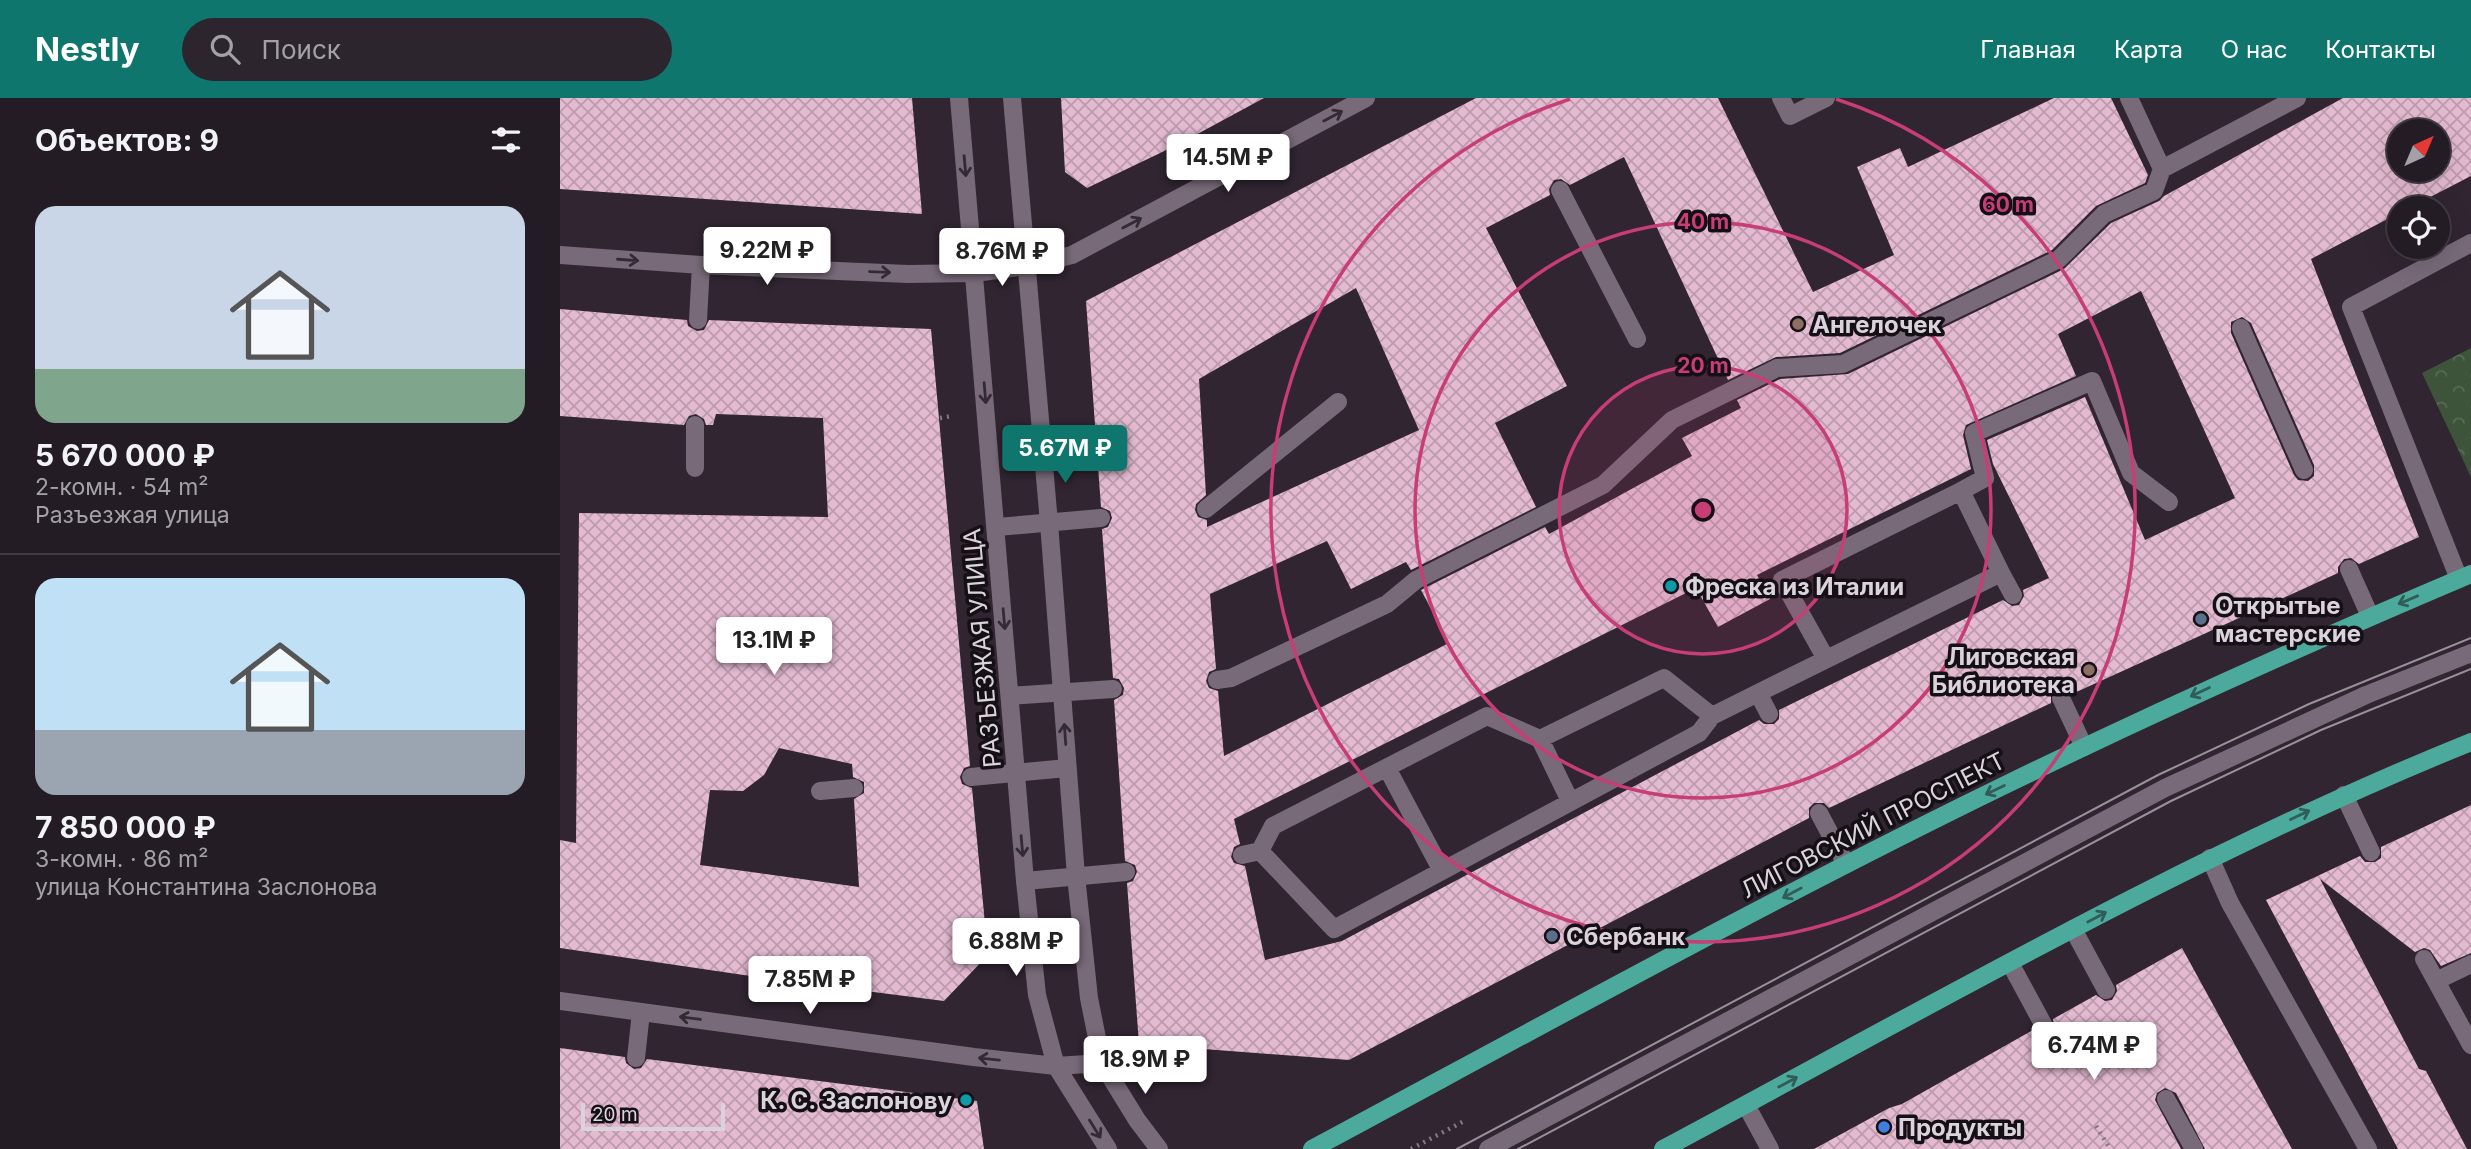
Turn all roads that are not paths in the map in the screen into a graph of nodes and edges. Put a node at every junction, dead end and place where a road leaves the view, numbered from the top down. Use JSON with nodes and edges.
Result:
{"nodes":[{"id":1,"x":960,"y":98,"type":"edge"},
{"id":2,"x":1012,"y":98,"type":"edge"},
{"id":3,"x":1366,"y":98,"type":"edge"},
{"id":4,"x":1781,"y":98,"type":"edge"},
{"id":5,"x":1826,"y":98,"type":"edge"},
{"id":6,"x":2129,"y":98,"type":"edge"},
{"id":7,"x":2297,"y":98,"type":"edge"},
{"id":8,"x":2162,"y":169,"type":"junction"},
{"id":9,"x":1560,"y":190,"type":"dead end"},
{"id":10,"x":2471,"y":243,"type":"edge"},
{"id":11,"x":560,"y":255,"type":"edge"},
{"id":12,"x":701,"y":265,"type":"junction"},
{"id":13,"x":1026,"y":266,"type":"junction"},
{"id":14,"x":975,"y":272,"type":"junction"},
{"id":15,"x":698,"y":320,"type":"dead end"},
{"id":16,"x":2241,"y":328,"type":"dead end"},
{"id":17,"x":1637,"y":339,"type":"dead end"},
{"id":18,"x":1338,"y":402,"type":"dead end"},
{"id":19,"x":695,"y":425,"type":"dead end"},
{"id":20,"x":695,"y":468,"type":"dead end"},
{"id":21,"x":2304,"y":470,"type":"dead end"},
{"id":22,"x":1961,"y":491,"type":"junction"},
{"id":23,"x":2169,"y":502,"type":"dead end"},
{"id":24,"x":1206,"y":509,"type":"dead end"},
{"id":25,"x":1101,"y":518,"type":"dead end"},
{"id":26,"x":1049,"y":523,"type":"junction"},
{"id":27,"x":997,"y":527,"type":"junction"},
{"id":28,"x":2349,"y":569,"type":"dead end"},
{"id":29,"x":2001,"y":573,"type":"junction"},
{"id":30,"x":2465,"y":576,"type":"edge"},
{"id":31,"x":2013,"y":595,"type":"dead end"},
{"id":32,"x":2370,"y":616,"type":"junction"},
{"id":33,"x":2471,"y":653,"type":"edge"},
{"id":34,"x":1826,"y":659,"type":"junction"},
{"id":35,"x":1217,"y":680,"type":"dead end"},
{"id":36,"x":1113,"y":688,"type":"dead end"},
{"id":37,"x":1062,"y":692,"type":"junction"},
{"id":38,"x":1758,"y":692,"type":"junction"},
{"id":39,"x":1010,"y":696,"type":"junction"},
{"id":40,"x":2061,"y":698,"type":"dead end"},
{"id":41,"x":1769,"y":715,"type":"dead end"},
{"id":42,"x":1712,"y":716,"type":"junction"},
{"id":43,"x":1540,"y":739,"type":"junction"},
{"id":44,"x":2471,"y":742,"type":"edge"},
{"id":45,"x":2084,"y":747,"type":"junction"},
{"id":46,"x":1068,"y":768,"type":"junction"},
{"id":47,"x":1387,"y":768,"type":"junction"},
{"id":48,"x":1016,"y":772,"type":"junction"},
{"id":49,"x":971,"y":776,"type":"dead end"},
{"id":50,"x":854,"y":788,"type":"dead end"},
{"id":51,"x":820,"y":791,"type":"dead end"},
{"id":52,"x":2344,"y":795,"type":"junction"},
{"id":53,"x":1570,"y":801,"type":"junction"},
{"id":54,"x":1819,"y":813,"type":"dead end"},
{"id":55,"x":2371,"y":852,"type":"dead end"},
{"id":56,"x":2210,"y":858,"type":"junction"},
{"id":57,"x":1846,"y":864,"type":"junction"},
{"id":58,"x":1442,"y":871,"type":"junction"},
{"id":59,"x":1126,"y":872,"type":"dead end"},
{"id":60,"x":1076,"y":876,"type":"junction"},
{"id":61,"x":1025,"y":881,"type":"junction"},
{"id":62,"x":2073,"y":929,"type":"junction"},
{"id":63,"x":2424,"y":959,"type":"dead end"},
{"id":64,"x":2010,"y":963,"type":"junction"},
{"id":65,"x":2471,"y":964,"type":"edge"},
{"id":66,"x":2436,"y":981,"type":"junction"},
{"id":67,"x":2106,"y":990,"type":"dead end"},
{"id":68,"x":560,"y":1001,"type":"edge"},
{"id":69,"x":641,"y":1012,"type":"junction"},
{"id":70,"x":2043,"y":1024,"type":"dead end"},
{"id":71,"x":2471,"y":1045,"type":"edge"},
{"id":72,"x":636,"y":1058,"type":"dead end"},
{"id":73,"x":1102,"y":1063,"type":"junction"},
{"id":74,"x":1056,"y":1066,"type":"junction"},
{"id":75,"x":2166,"y":1099,"type":"dead end"},
{"id":76,"x":1746,"y":1105,"type":"junction"},
{"id":77,"x":1108,"y":1149,"type":"edge"},
{"id":78,"x":1158,"y":1149,"type":"edge"},
{"id":79,"x":1312,"y":1149,"type":"edge"},
{"id":80,"x":1488,"y":1149,"type":"edge"},
{"id":81,"x":1663,"y":1149,"type":"edge"},
{"id":82,"x":1770,"y":1149,"type":"edge"},
{"id":83,"x":2194,"y":1149,"type":"edge"},
{"id":84,"x":2368,"y":1149,"type":"edge"}],
"edges":[{"from":1,"to":14,"type":"street","name":"РАЗЪЕЗЖАЯ УЛИЦА","one_way":true},
{"from":2,"to":13,"type":"street"},
{"from":13,"to":3,"type":"street","one_way":true},
{"from":4,"to":5,"type":"street"},
{"from":6,"to":8,"type":"street"},
{"from":7,"to":8,"type":"street"},
{"from":8,"to":35,"type":"street"},
{"from":9,"to":17,"type":"street"},
{"from":10,"to":30,"type":"street"},
{"from":11,"to":12,"type":"street","one_way":true},
{"from":12,"to":14,"type":"street","one_way":true},
{"from":12,"to":15,"type":"street"},
{"from":13,"to":14,"type":"street"},
{"from":13,"to":26,"type":"street"},
{"from":14,"to":27,"type":"street","name":"РАЗЪЕЗЖАЯ УЛИЦА","one_way":true},
{"from":16,"to":21,"type":"street"},
{"from":18,"to":24,"type":"street"},
{"from":19,"to":20,"type":"street"},
{"from":22,"to":23,"type":"street"},
{"from":22,"to":29,"type":"street"},
{"from":22,"to":34,"type":"street"},
{"from":25,"to":26,"type":"street"},
{"from":26,"to":27,"type":"street"},
{"from":26,"to":37,"type":"street"},
{"from":27,"to":39,"type":"street","name":"РАЗЪЕЗЖАЯ УЛИЦА","one_way":true},
{"from":28,"to":32,"type":"street"},
{"from":29,"to":31,"type":"street"},
{"from":29,"to":34,"type":"street"},
{"from":30,"to":32,"type":"main road","name":"ЛИГОВСКИЙ ПРОСПЕКТ","one_way":true},
{"from":32,"to":45,"type":"main road","name":"ЛИГОВСКИЙ ПРОСПЕКТ","one_way":true},
{"from":33,"to":80,"type":"street"},
{"from":34,"to":38,"type":"street"},
{"from":36,"to":37,"type":"street"},
{"from":37,"to":39,"type":"street"},
{"from":46,"to":37,"type":"street","one_way":true},
{"from":38,"to":41,"type":"street"},
{"from":38,"to":42,"type":"street"},
{"from":39,"to":48,"type":"street","name":"РАЗЪЕЗЖАЯ УЛИЦА"},
{"from":40,"to":45,"type":"street"},
{"from":42,"to":43,"type":"street"},
{"from":42,"to":53,"type":"street"},
{"from":43,"to":47,"type":"street"},
{"from":43,"to":53,"type":"street"},
{"from":44,"to":52,"type":"main road"},
{"from":45,"to":57,"type":"main road","name":"ЛИГОВСКИЙ ПРОСПЕКТ","one_way":true},
{"from":46,"to":48,"type":"street"},
{"from":46,"to":60,"type":"street"},
{"from":47,"to":58,"type":"street"},
{"from":47,"to":58,"type":"street"},
{"from":48,"to":49,"type":"street"},
{"from":48,"to":61,"type":"street","name":"РАЗЪЕЗЖАЯ УЛИЦА","one_way":true},
{"from":50,"to":51,"type":"street"},
{"from":52,"to":55,"type":"street"},
{"from":56,"to":52,"type":"main road","one_way":true},
{"from":53,"to":58,"type":"street"},
{"from":54,"to":57,"type":"street"},
{"from":62,"to":56,"type":"main road","one_way":true},
{"from":56,"to":84,"type":"street"},
{"from":57,"to":79,"type":"main road","name":"ЛИГОВСКИЙ ПРОСПЕКТ","one_way":true},
{"from":59,"to":60,"type":"street"},
{"from":60,"to":61,"type":"street"},
{"from":60,"to":73,"type":"street"},
{"from":61,"to":74,"type":"street","name":"РАЗЪЕЗЖАЯ УЛИЦА"},
{"from":62,"to":64,"type":"main road"},
{"from":62,"to":67,"type":"street"},
{"from":63,"to":66,"type":"street"},
{"from":64,"to":70,"type":"street"},
{"from":76,"to":64,"type":"main road","one_way":true},
{"from":65,"to":66,"type":"street"},
{"from":66,"to":71,"type":"street"},
{"from":68,"to":69,"type":"street"},
{"from":69,"to":72,"type":"street"},
{"from":74,"to":69,"type":"street","one_way":true},
{"from":73,"to":74,"type":"street"},
{"from":73,"to":78,"type":"street"},
{"from":74,"to":77,"type":"street","name":"РАЗЪЕЗЖАЯ УЛИЦА","one_way":true},
{"from":75,"to":83,"type":"street"},
{"from":76,"to":81,"type":"main road"},
{"from":76,"to":82,"type":"street"}]}
